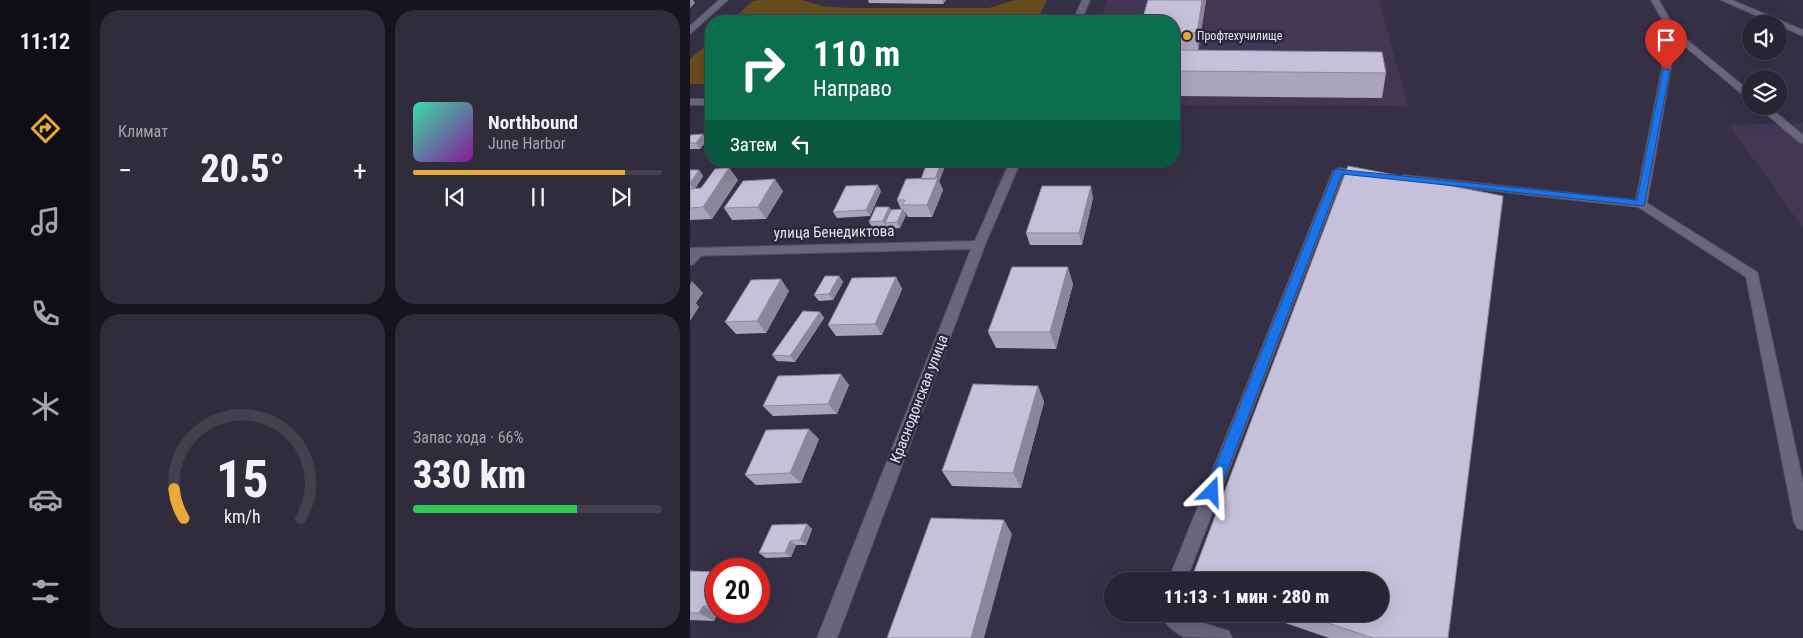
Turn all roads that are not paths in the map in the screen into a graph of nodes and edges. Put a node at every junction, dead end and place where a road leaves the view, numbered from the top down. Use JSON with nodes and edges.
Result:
{"nodes":[{"id":1,"x":724,"y":0,"type":"edge"},
{"id":2,"x":1086,"y":0,"type":"edge"},
{"id":3,"x":1656,"y":0,"type":"edge"},
{"id":4,"x":1725,"y":0,"type":"edge"},
{"id":5,"x":707,"y":15,"type":"edge"},
{"id":6,"x":1080,"y":15,"type":"edge"},
{"id":7,"x":705,"y":17,"type":"edge"},
{"id":8,"x":690,"y":30,"type":"edge"},
{"id":9,"x":1673,"y":32,"type":"junction"},
{"id":10,"x":1803,"y":33,"type":"edge"},
{"id":11,"x":1742,"y":90,"type":"edge"},
{"id":12,"x":690,"y":102,"type":"edge"},
{"id":13,"x":705,"y":102,"type":"edge"},
{"id":14,"x":1773,"y":115,"type":"edge"},
{"id":15,"x":1803,"y":140,"type":"edge"},
{"id":16,"x":1013,"y":167,"type":"edge"},
{"id":17,"x":1641,"y":204,"type":"junction"},
{"id":18,"x":978,"y":245,"type":"junction"},
{"id":19,"x":693,"y":255,"type":"edge"},
{"id":20,"x":1803,"y":522,"type":"edge"},
{"id":21,"x":1181,"y":572,"type":"edge"},
{"id":22,"x":1178,"y":622,"type":"edge"},
{"id":23,"x":826,"y":638,"type":"edge"},
{"id":24,"x":1222,"y":638,"type":"edge"}],
"edges":[{"from":1,"to":5,"type":"street"},
{"from":2,"to":6,"type":"street"},
{"from":3,"to":9,"type":"street"},
{"from":4,"to":10,"type":"street"},
{"from":7,"to":8,"type":"street"},
{"from":9,"to":11,"type":"street"},
{"from":9,"to":17,"type":"street"},
{"from":12,"to":13,"type":"street"},
{"from":14,"to":15,"type":"street"},
{"from":16,"to":18,"type":"street","name":"Краснодонская улица"},
{"from":17,"to":20,"type":"street"},
{"from":17,"to":21,"type":"street"},
{"from":18,"to":19,"type":"street","name":"улица Бенедиктова"},
{"from":18,"to":23,"type":"street","name":"Краснодонская улица"},
{"from":22,"to":24,"type":"street"}]}
